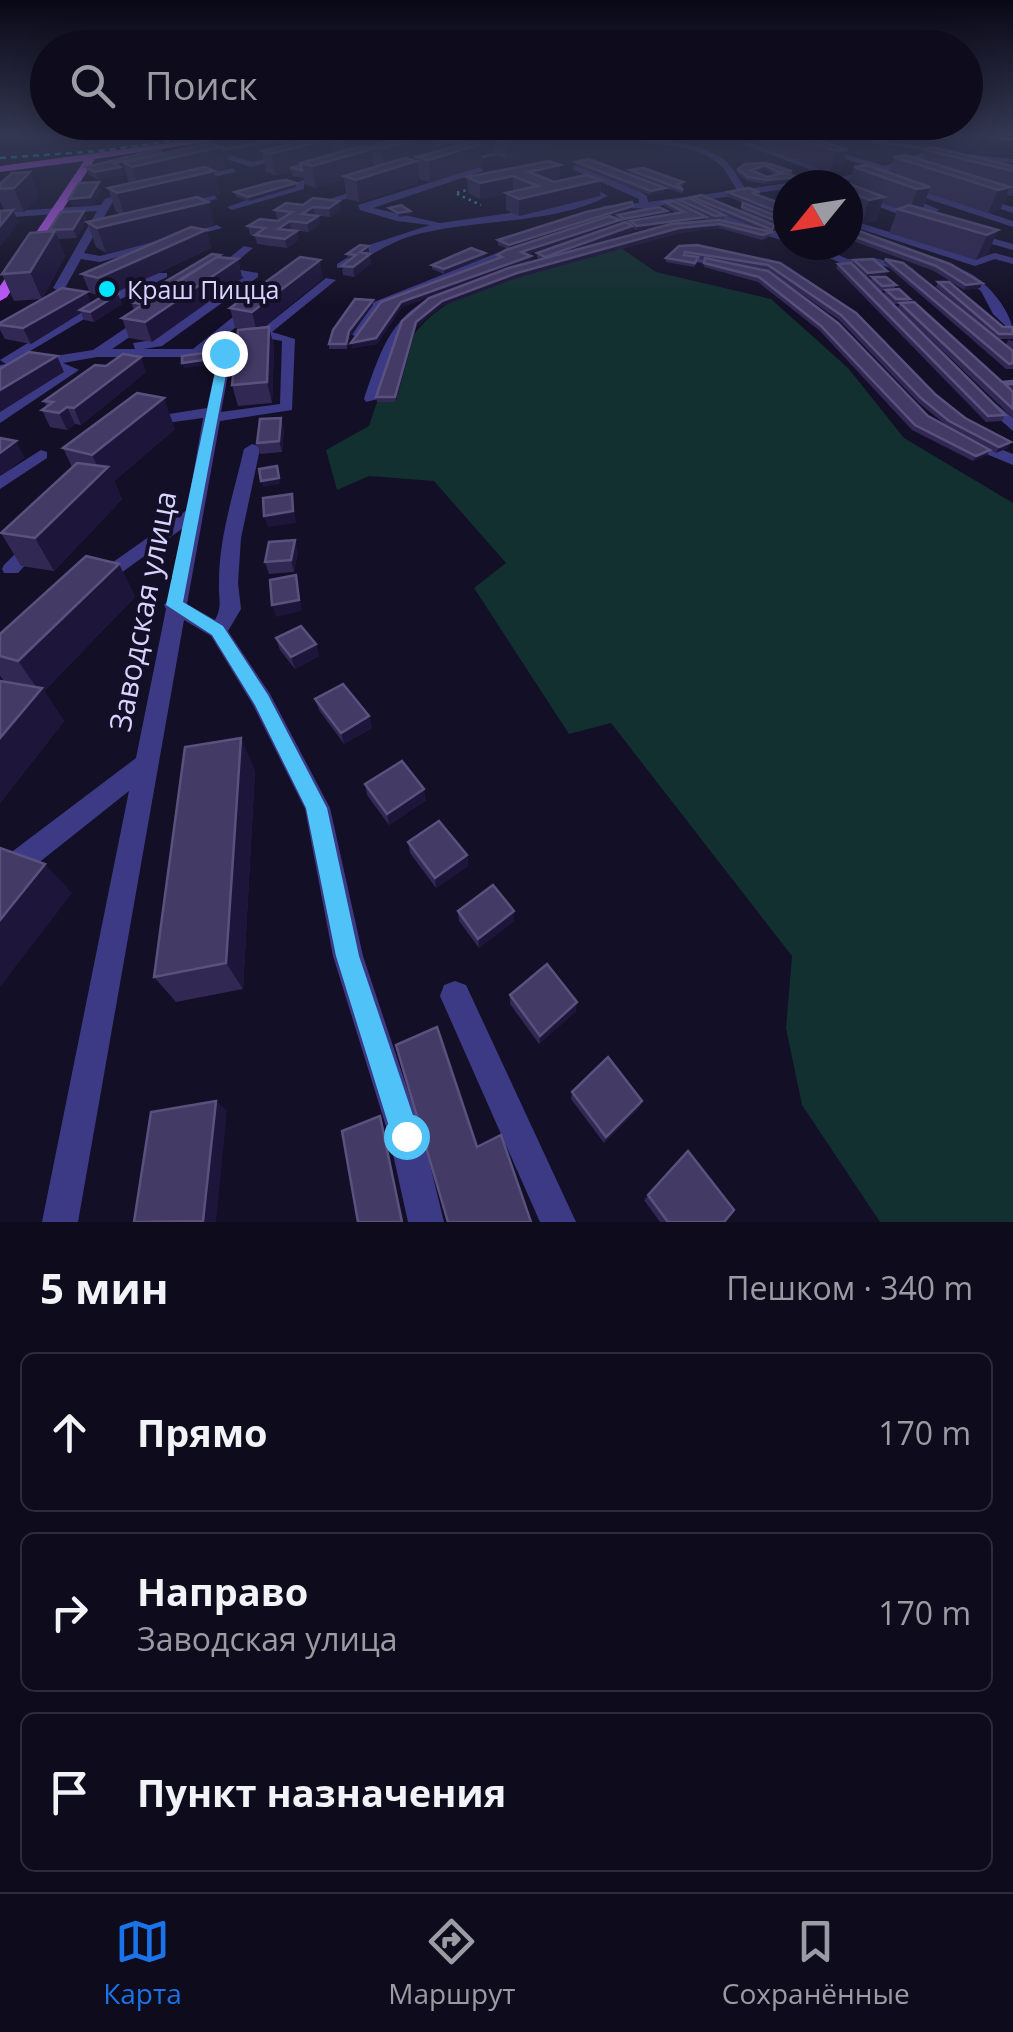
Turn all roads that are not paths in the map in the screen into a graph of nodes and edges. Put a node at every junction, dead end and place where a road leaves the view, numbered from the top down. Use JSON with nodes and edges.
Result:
{"nodes":[{"id":1,"x":67,"y":194,"type":"edge"},
{"id":2,"x":129,"y":194,"type":"edge"},
{"id":3,"x":271,"y":194,"type":"edge"},
{"id":4,"x":351,"y":194,"type":"edge"},
{"id":5,"x":405,"y":194,"type":"edge"},
{"id":6,"x":599,"y":194,"type":"edge"},
{"id":7,"x":628,"y":194,"type":"edge"},
{"id":8,"x":687,"y":194,"type":"junction"},
{"id":9,"x":722,"y":194,"type":"edge"},
{"id":10,"x":895,"y":194,"type":"edge"},
{"id":11,"x":922,"y":194,"type":"edge"},
{"id":12,"x":966,"y":194,"type":"edge"},
{"id":13,"x":717,"y":195,"type":"junction"},
{"id":14,"x":214,"y":197,"type":"edge"},
{"id":15,"x":701,"y":197,"type":"junction"},
{"id":16,"x":863,"y":198,"type":"edge"},
{"id":17,"x":735,"y":202,"type":"edge"},
{"id":18,"x":648,"y":204,"type":"junction"},
{"id":19,"x":232,"y":207,"type":"dead end"},
{"id":20,"x":105,"y":208,"type":"junction"},
{"id":21,"x":363,"y":208,"type":"junction"},
{"id":22,"x":164,"y":210,"type":"edge"},
{"id":23,"x":1013,"y":210,"type":"edge"},
{"id":24,"x":54,"y":212,"type":"junction"},
{"id":25,"x":909,"y":215,"type":"junction"},
{"id":26,"x":0,"y":216,"type":"edge"},
{"id":27,"x":114,"y":222,"type":"edge"},
{"id":28,"x":563,"y":222,"type":"edge"},
{"id":29,"x":736,"y":222,"type":"junction"},
{"id":30,"x":1013,"y":224,"type":"edge"},
{"id":31,"x":443,"y":225,"type":"junction"},
{"id":32,"x":97,"y":226,"type":"junction"},
{"id":33,"x":938,"y":226,"type":"edge"},
{"id":34,"x":863,"y":227,"type":"edge"},
{"id":35,"x":216,"y":228,"type":"dead end"},
{"id":36,"x":773,"y":228,"type":"edge"},
{"id":37,"x":953,"y":230,"type":"edge"},
{"id":38,"x":773,"y":234,"type":"edge"},
{"id":39,"x":863,"y":236,"type":"edge"},
{"id":40,"x":585,"y":237,"type":"junction"},
{"id":41,"x":491,"y":244,"type":"dead end"},
{"id":42,"x":1013,"y":247,"type":"edge"},
{"id":43,"x":63,"y":248,"type":"dead end"},
{"id":44,"x":248,"y":248,"type":"dead end"},
{"id":45,"x":46,"y":249,"type":"edge"},
{"id":46,"x":30,"y":250,"type":"junction"},
{"id":47,"x":78,"y":251,"type":"junction"},
{"id":48,"x":690,"y":258,"type":"edge"},
{"id":49,"x":842,"y":260,"type":"edge"},
{"id":50,"x":1013,"y":261,"type":"edge"},
{"id":51,"x":847,"y":262,"type":"junction"},
{"id":52,"x":341,"y":266,"type":"edge"},
{"id":53,"x":19,"y":268,"type":"junction"},
{"id":54,"x":0,"y":270,"type":"edge"},
{"id":55,"x":219,"y":270,"type":"junction"},
{"id":56,"x":312,"y":274,"type":"edge"},
{"id":57,"x":162,"y":275,"type":"dead end"},
{"id":58,"x":918,"y":276,"type":"edge"},
{"id":59,"x":204,"y":281,"type":"edge"},
{"id":60,"x":60,"y":288,"type":"edge"},
{"id":61,"x":455,"y":289,"type":"edge"},
{"id":62,"x":268,"y":295,"type":"edge"},
{"id":63,"x":882,"y":296,"type":"edge"},
{"id":64,"x":0,"y":297,"type":"edge"},
{"id":65,"x":71,"y":297,"type":"edge"},
{"id":66,"x":802,"y":298,"type":"edge"},
{"id":67,"x":86,"y":300,"type":"edge"},
{"id":68,"x":102,"y":303,"type":"junction"},
{"id":69,"x":53,"y":305,"type":"edge"},
{"id":70,"x":158,"y":312,"type":"edge"},
{"id":71,"x":1013,"y":328,"type":"edge"},
{"id":72,"x":265,"y":334,"type":"junction"},
{"id":73,"x":357,"y":337,"type":"edge"},
{"id":74,"x":197,"y":352,"type":"junction"},
{"id":75,"x":97,"y":353,"type":"junction"},
{"id":76,"x":224,"y":353,"type":"junction"},
{"id":77,"x":40,"y":360,"type":"junction"},
{"id":78,"x":0,"y":366,"type":"edge"},
{"id":79,"x":973,"y":387,"type":"edge"},
{"id":80,"x":371,"y":399,"type":"dead end"},
{"id":81,"x":210,"y":415,"type":"junction"},
{"id":82,"x":0,"y":419,"type":"edge"},
{"id":83,"x":1013,"y":426,"type":"edge"},
{"id":84,"x":947,"y":430,"type":"edge"},
{"id":85,"x":126,"y":434,"type":"edge"},
{"id":86,"x":252,"y":449,"type":"dead end"},
{"id":87,"x":40,"y":455,"type":"dead end"},
{"id":88,"x":1013,"y":460,"type":"edge"},
{"id":89,"x":0,"y":484,"type":"edge"},
{"id":90,"x":192,"y":514,"type":"junction"},
{"id":91,"x":48,"y":530,"type":"edge"},
{"id":92,"x":10,"y":569,"type":"dead end"},
{"id":93,"x":83,"y":593,"type":"edge"},
{"id":94,"x":174,"y":605,"type":"junction"},
{"id":95,"x":218,"y":631,"type":"junction"},
{"id":96,"x":144,"y":766,"type":"junction"},
{"id":97,"x":0,"y":885,"type":"edge"},
{"id":98,"x":455,"y":996,"type":"dead end"},
{"id":99,"x":60,"y":1222,"type":"edge"},
{"id":100,"x":426,"y":1222,"type":"edge"},
{"id":101,"x":558,"y":1222,"type":"edge"}],
"edges":[{"from":1,"to":24,"type":"main road"},
{"from":2,"to":20,"type":"street"},
{"from":3,"to":19,"type":"street"},
{"from":4,"to":21,"type":"street"},
{"from":5,"to":21,"type":"street"},
{"from":6,"to":31,"type":"street"},
{"from":7,"to":18,"type":"street"},
{"from":8,"to":15,"type":"street"},
{"from":8,"to":18,"type":"street"},
{"from":8,"to":29,"type":"street"},
{"from":9,"to":13,"type":"street"},
{"from":10,"to":25,"type":"street"},
{"from":11,"to":30,"type":"street"},
{"from":12,"to":23,"type":"street"},
{"from":13,"to":15,"type":"street"},
{"from":13,"to":17,"type":"street"},
{"from":14,"to":22,"type":"street"},
{"from":15,"to":36,"type":"street"},
{"from":16,"to":25,"type":"street"},
{"from":18,"to":28,"type":"street"},
{"from":18,"to":40,"type":"street"},
{"from":18,"to":40,"type":"street"},
{"from":20,"to":24,"type":"street"},
{"from":20,"to":32,"type":"street"},
{"from":21,"to":31,"type":"street"},
{"from":24,"to":26,"type":"street"},
{"from":24,"to":46,"type":"main road"},
{"from":25,"to":33,"type":"street"},
{"from":27,"to":32,"type":"street"},
{"from":29,"to":38,"type":"street"},
{"from":29,"to":40,"type":"street"},
{"from":31,"to":52,"type":"street"},
{"from":32,"to":47,"type":"street"},
{"from":34,"to":50,"type":"street"},
{"from":35,"to":47,"type":"street"},
{"from":37,"to":42,"type":"street"},
{"from":39,"to":71,"type":"street"},
{"from":41,"to":73,"type":"street"},
{"from":43,"to":47,"type":"street"},
{"from":44,"to":55,"type":"street"},
{"from":45,"to":46,"type":"street"},
{"from":46,"to":53,"type":"main road"},
{"from":47,"to":60,"type":"street"},
{"from":48,"to":66,"type":"street"},
{"from":49,"to":51,"type":"street"},
{"from":51,"to":58,"type":"street"},
{"from":51,"to":63,"type":"street"},
{"from":53,"to":54,"type":"street"},
{"from":53,"to":64,"type":"main road"},
{"from":55,"to":59,"type":"street"},
{"from":55,"to":75,"type":"street"},
{"from":56,"to":72,"type":"street"},
{"from":57,"to":68,"type":"street"},
{"from":61,"to":80,"type":"street"},
{"from":62,"to":74,"type":"street"},
{"from":65,"to":69,"type":"street"},
{"from":67,"to":68,"type":"street"},
{"from":68,"to":78,"type":"street"},
{"from":70,"to":75,"type":"street"},
{"from":72,"to":76,"type":"street"},
{"from":72,"to":81,"type":"street"},
{"from":74,"to":75,"type":"street"},
{"from":74,"to":76,"type":"street"},
{"from":75,"to":77,"type":"street"},
{"from":76,"to":81,"type":"street","name":"Заводская улица"},
{"from":77,"to":78,"type":"street"},
{"from":77,"to":82,"type":"street"},
{"from":79,"to":83,"type":"street"},
{"from":81,"to":85,"type":"street"},
{"from":81,"to":90,"type":"street","name":"Заводская улица"},
{"from":84,"to":88,"type":"street"},
{"from":86,"to":95,"type":"street"},
{"from":87,"to":89,"type":"street"},
{"from":90,"to":93,"type":"street"},
{"from":90,"to":94,"type":"street","name":"Заводская улица"},
{"from":91,"to":92,"type":"street"},
{"from":94,"to":95,"type":"street"},
{"from":94,"to":96,"type":"street","name":"Заводская улица"},
{"from":95,"to":100,"type":"street"},
{"from":96,"to":97,"type":"street"},
{"from":96,"to":99,"type":"street","name":"Заводская улица"},
{"from":98,"to":101,"type":"street"}]}
